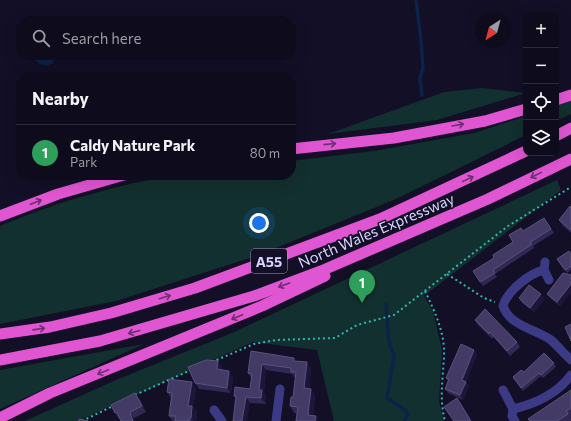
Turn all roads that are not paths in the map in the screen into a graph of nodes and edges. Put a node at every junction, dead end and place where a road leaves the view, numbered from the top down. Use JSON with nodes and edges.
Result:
{"nodes":[{"id":1,"x":571,"y":94,"type":"edge"},
{"id":2,"x":559,"y":99,"type":"edge"},
{"id":3,"x":523,"y":110,"type":"edge"},
{"id":4,"x":571,"y":128,"type":"edge"},
{"id":5,"x":559,"y":134,"type":"edge"},
{"id":6,"x":296,"y":148,"type":"edge"},
{"id":7,"x":523,"y":152,"type":"edge"},
{"id":8,"x":571,"y":159,"type":"edge"},
{"id":9,"x":107,"y":180,"type":"edge"},
{"id":10,"x":488,"y":199,"type":"junction"},
{"id":11,"x":0,"y":216,"type":"edge"},
{"id":12,"x":549,"y":280,"type":"dead end"},
{"id":13,"x":0,"y":334,"type":"edge"},
{"id":14,"x":0,"y":360,"type":"edge"},
{"id":15,"x":571,"y":360,"type":"edge"},
{"id":16,"x":571,"y":376,"type":"edge"},
{"id":17,"x":280,"y":390,"type":"dead end"},
{"id":18,"x":503,"y":390,"type":"dead end"},
{"id":19,"x":513,"y":409,"type":"junction"},
{"id":20,"x":214,"y":410,"type":"dead end"},
{"id":21,"x":0,"y":418,"type":"edge"},
{"id":22,"x":222,"y":421,"type":"edge"},
{"id":23,"x":276,"y":421,"type":"edge"},
{"id":24,"x":515,"y":421,"type":"edge"}],
"edges":[{"from":1,"to":2,"type":"highway"},
{"from":6,"to":3,"type":"highway","one_way":true},
{"from":4,"to":5,"type":"highway"},
{"from":13,"to":7,"type":"highway","name":"North Wales Expressway","number":"A55","one_way":true},
{"from":8,"to":10,"type":"highway","name":"North Wales Expressway","number":"A55","one_way":true},
{"from":11,"to":9,"type":"highway","one_way":true},
{"from":10,"to":14,"type":"highway","name":"North Wales Expressway","number":"A55","one_way":true},
{"from":10,"to":21,"type":"highway","one_way":true},
{"from":12,"to":15,"type":"street"},
{"from":16,"to":19,"type":"street"},
{"from":17,"to":23,"type":"street"},
{"from":18,"to":19,"type":"street"},
{"from":19,"to":24,"type":"street"},
{"from":20,"to":22,"type":"street"}]}
